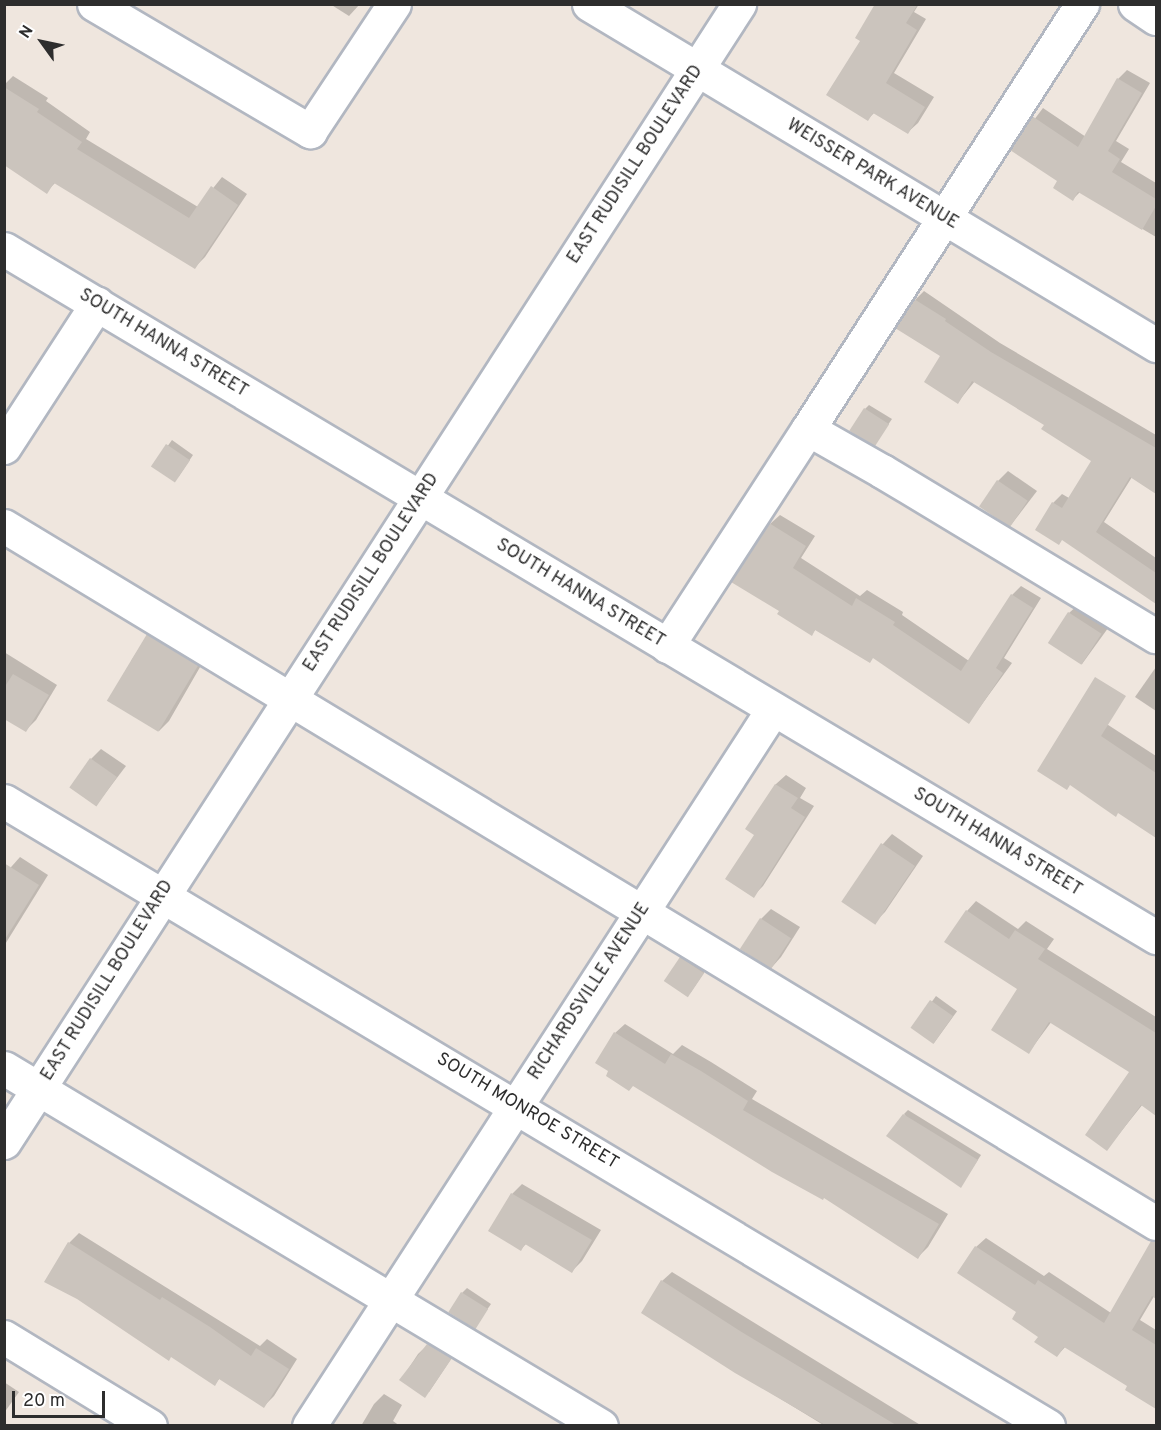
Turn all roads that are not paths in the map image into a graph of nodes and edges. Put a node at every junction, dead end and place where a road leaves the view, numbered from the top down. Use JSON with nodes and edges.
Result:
{"nodes":[{"id":1,"x":94,"y":4,"type":"edge"},
{"id":2,"x":394,"y":4,"type":"edge"},
{"id":3,"x":589,"y":4,"type":"edge"},
{"id":4,"x":739,"y":4,"type":"edge"},
{"id":5,"x":1082,"y":4,"type":"edge"},
{"id":6,"x":1134,"y":4,"type":"edge"},
{"id":7,"x":1156,"y":18,"type":"edge"},
{"id":8,"x":697,"y":70,"type":"junction"},
{"id":9,"x":944,"y":217,"type":"junction"},
{"id":10,"x":4,"y":249,"type":"edge"},
{"id":11,"x":97,"y":304,"type":"junction"},
{"id":12,"x":1156,"y":345,"type":"edge"},
{"id":13,"x":808,"y":429,"type":"junction"},
{"id":14,"x":4,"y":447,"type":"edge"},
{"id":15,"x":420,"y":498,"type":"junction"},
{"id":16,"x":4,"y":526,"type":"edge"},
{"id":17,"x":1156,"y":636,"type":"edge"},
{"id":18,"x":667,"y":646,"type":"junction"},
{"id":19,"x":290,"y":700,"type":"junction"},
{"id":20,"x":773,"y":709,"type":"junction"},
{"id":21,"x":4,"y":801,"type":"edge"},
{"id":22,"x":163,"y":894,"type":"junction"},
{"id":23,"x":642,"y":912,"type":"junction"},
{"id":24,"x":1156,"y":937,"type":"edge"},
{"id":25,"x":4,"y":1068,"type":"edge"},
{"id":26,"x":39,"y":1089,"type":"junction"},
{"id":27,"x":516,"y":1106,"type":"junction"},
{"id":28,"x":4,"y":1142,"type":"edge"},
{"id":29,"x":1156,"y":1222,"type":"edge"},
{"id":30,"x":391,"y":1299,"type":"junction"},
{"id":31,"x":4,"y":1337,"type":"edge"},
{"id":32,"x":150,"y":1425,"type":"edge"},
{"id":33,"x":309,"y":1425,"type":"edge"},
{"id":34,"x":601,"y":1425,"type":"edge"},
{"id":35,"x":1048,"y":1425,"type":"edge"}],
"edges":[{"from":1,"to":2,"type":"street"},
{"from":3,"to":8,"type":"street","name":"WEISSER PARK AVENUE"},
{"from":4,"to":8,"type":"street","name":"EAST RUDISILL BOULEVARD"},
{"from":5,"to":9,"type":"street"},
{"from":6,"to":7,"type":"street"},
{"from":8,"to":9,"type":"street","name":"WEISSER PARK AVENUE"},
{"from":8,"to":15,"type":"street","name":"EAST RUDISILL BOULEVARD"},
{"from":9,"to":12,"type":"street","name":"WEISSER PARK AVENUE"},
{"from":9,"to":13,"type":"street"},
{"from":10,"to":11,"type":"street","name":"SOUTH HANNA STREET"},
{"from":11,"to":14,"type":"street"},
{"from":11,"to":15,"type":"street","name":"SOUTH HANNA STREET"},
{"from":13,"to":17,"type":"street"},
{"from":13,"to":18,"type":"street"},
{"from":15,"to":18,"type":"street","name":"SOUTH HANNA STREET"},
{"from":15,"to":19,"type":"street","name":"EAST RUDISILL BOULEVARD"},
{"from":16,"to":19,"type":"street"},
{"from":18,"to":20,"type":"street","name":"SOUTH HANNA STREET"},
{"from":19,"to":22,"type":"street","name":"EAST RUDISILL BOULEVARD"},
{"from":19,"to":23,"type":"street"},
{"from":20,"to":23,"type":"street","name":"RICHARDSVILLE AVENUE"},
{"from":20,"to":24,"type":"street","name":"SOUTH HANNA STREET"},
{"from":21,"to":22,"type":"street","name":"SOUTH MONROE STREET"},
{"from":22,"to":26,"type":"street","name":"EAST RUDISILL BOULEVARD"},
{"from":22,"to":27,"type":"street","name":"SOUTH MONROE STREET"},
{"from":23,"to":27,"type":"street","name":"RICHARDSVILLE AVENUE"},
{"from":23,"to":29,"type":"street"},
{"from":25,"to":26,"type":"street"},
{"from":26,"to":28,"type":"street","name":"EAST RUDISILL BOULEVARD"},
{"from":26,"to":30,"type":"street"},
{"from":27,"to":30,"type":"street","name":"RICHARDSVILLE AVENUE"},
{"from":27,"to":35,"type":"street","name":"SOUTH MONROE STREET"},
{"from":30,"to":33,"type":"street","name":"RICHARDSVILLE AVENUE"},
{"from":30,"to":34,"type":"street"},
{"from":31,"to":32,"type":"street"}]}
